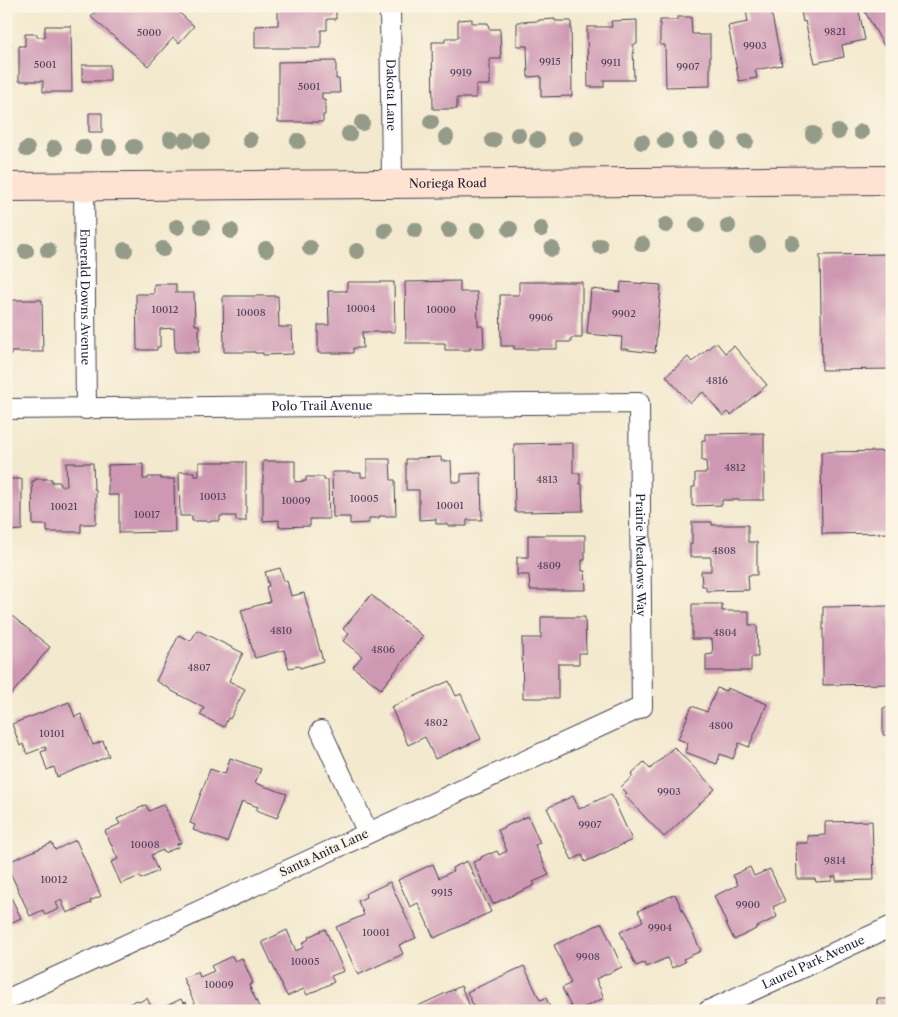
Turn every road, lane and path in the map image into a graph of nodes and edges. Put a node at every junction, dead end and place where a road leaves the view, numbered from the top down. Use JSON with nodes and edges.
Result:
{"nodes":[{"id":1,"x":390,"y":6,"type":"edge"},
{"id":2,"x":892,"y":180,"type":"edge"},
{"id":3,"x":392,"y":183,"type":"junction"},
{"id":4,"x":84,"y":186,"type":"junction"},
{"id":5,"x":6,"y":187,"type":"edge"},
{"id":6,"x":639,"y":404,"type":"joint"},
{"id":7,"x":6,"y":409,"type":"edge"},
{"id":8,"x":86,"y":409,"type":"junction"},
{"id":9,"x":642,"y":707,"type":"joint"},
{"id":10,"x":322,"y":731,"type":"dead end"},
{"id":11,"x":368,"y":833,"type":"junction"},
{"id":12,"x":892,"y":926,"type":"edge"},
{"id":13,"x":6,"y":1000,"type":"edge"},
{"id":14,"x":708,"y":1011,"type":"edge"}],
"edges":[{"from":1,"to":3,"type":"street","name":"Dakota Lane"},
{"from":2,"to":3,"type":"street","name":"Noriega Road"},
{"from":3,"to":4,"type":"street","name":"Noriega Road"},
{"from":4,"to":5,"type":"street","name":"Noriega Road"},
{"from":4,"to":8,"type":"street","name":"Emerald Downs Avenue"},
{"from":6,"to":8,"type":"street","name":"Polo Trail Avenue"},
{"from":6,"to":9,"type":"street","name":"Prairie Meadows Way"},
{"from":7,"to":8,"type":"street","name":"Polo Trail Avenue"},
{"from":9,"to":11,"type":"street","name":"Santa Anita Lane"},
{"from":10,"to":11,"type":"street"},
{"from":11,"to":13,"type":"street","name":"Santa Anita Lane"},
{"from":12,"to":14,"type":"street","name":"Laurel Park Avenue"}]}
